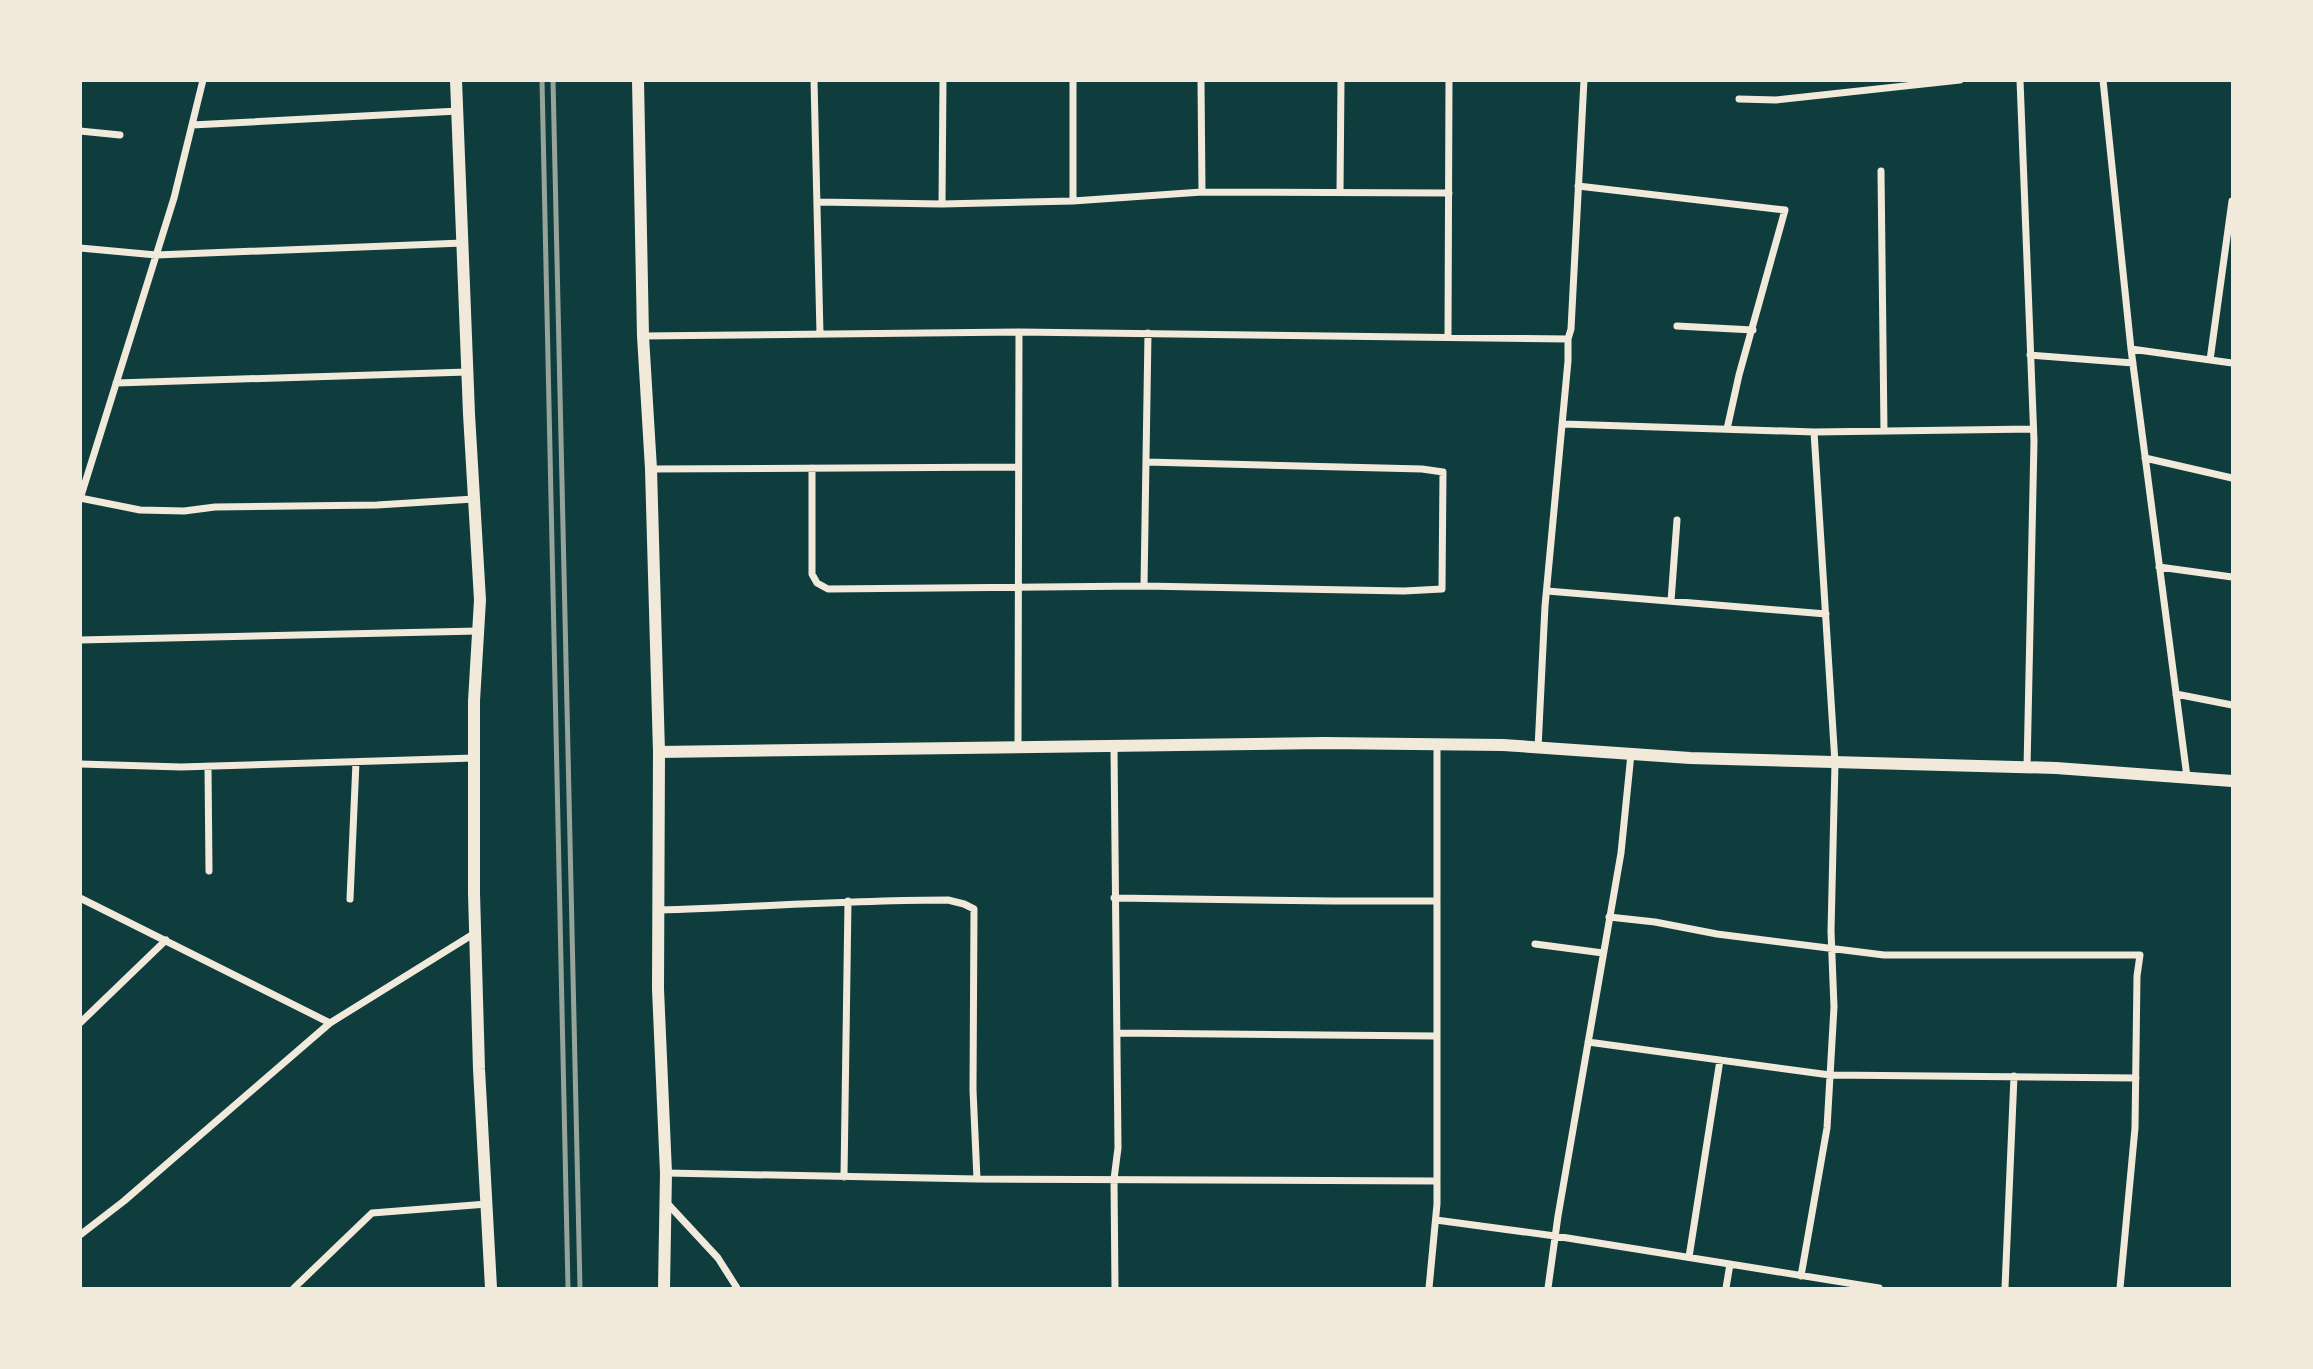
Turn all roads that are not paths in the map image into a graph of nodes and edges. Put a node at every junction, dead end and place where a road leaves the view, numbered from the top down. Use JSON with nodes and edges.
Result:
{"nodes":[{"id":1,"x":202,"y":80,"type":"edge"},
{"id":2,"x":456,"y":80,"type":"edge"},
{"id":3,"x":638,"y":80,"type":"edge"},
{"id":4,"x":814,"y":80,"type":"edge"},
{"id":5,"x":943,"y":80,"type":"edge"},
{"id":6,"x":1073,"y":80,"type":"edge"},
{"id":7,"x":1201,"y":80,"type":"edge"},
{"id":8,"x":1341,"y":80,"type":"edge"},
{"id":9,"x":1449,"y":80,"type":"edge"},
{"id":10,"x":1584,"y":80,"type":"edge"},
{"id":11,"x":1863,"y":80,"type":"edge"},
{"id":12,"x":1960,"y":80,"type":"edge"},
{"id":13,"x":2020,"y":80,"type":"edge"},
{"id":14,"x":2103,"y":80,"type":"edge"},
{"id":15,"x":1865,"y":90,"type":"junction"},
{"id":16,"x":1739,"y":99,"type":"dead end"},
{"id":17,"x":458,"y":111,"type":"junction"},
{"id":18,"x":192,"y":125,"type":"junction"},
{"id":19,"x":80,"y":131,"type":"edge"},
{"id":20,"x":120,"y":135,"type":"dead end"},
{"id":21,"x":1881,"y":171,"type":"dead end"},
{"id":22,"x":1578,"y":186,"type":"junction"},
{"id":23,"x":1202,"y":192,"type":"junction"},
{"id":24,"x":1339,"y":192,"type":"junction"},
{"id":25,"x":1449,"y":193,"type":"junction"},
{"id":26,"x":1073,"y":201,"type":"junction"},
{"id":27,"x":2232,"y":201,"type":"edge"},
{"id":28,"x":817,"y":202,"type":"junction"},
{"id":29,"x":942,"y":204,"type":"junction"},
{"id":30,"x":463,"y":243,"type":"junction"},
{"id":31,"x":80,"y":248,"type":"edge"},
{"id":32,"x":156,"y":255,"type":"junction"},
{"id":33,"x":1677,"y":326,"type":"dead end"},
{"id":34,"x":1753,"y":330,"type":"junction"},
{"id":35,"x":1019,"y":332,"type":"junction"},
{"id":36,"x":1148,"y":333,"type":"junction"},
{"id":37,"x":820,"y":334,"type":"junction"},
{"id":38,"x":643,"y":336,"type":"junction"},
{"id":39,"x":1448,"y":337,"type":"junction"},
{"id":40,"x":1568,"y":339,"type":"junction"},
{"id":41,"x":2131,"y":349,"type":"junction"},
{"id":42,"x":2031,"y":355,"type":"junction"},
{"id":43,"x":2210,"y":360,"type":"junction"},
{"id":44,"x":2133,"y":363,"type":"junction"},
{"id":45,"x":2232,"y":363,"type":"edge"},
{"id":46,"x":467,"y":372,"type":"junction"},
{"id":47,"x":116,"y":383,"type":"junction"},
{"id":48,"x":1563,"y":424,"type":"junction"},
{"id":49,"x":1727,"y":429,"type":"junction"},
{"id":50,"x":2033,"y":429,"type":"junction"},
{"id":51,"x":1884,"y":431,"type":"junction"},
{"id":52,"x":1814,"y":432,"type":"junction"},
{"id":53,"x":2145,"y":458,"type":"junction"},
{"id":54,"x":1146,"y":462,"type":"junction"},
{"id":55,"x":1018,"y":467,"type":"junction"},
{"id":56,"x":812,"y":468,"type":"junction"},
{"id":57,"x":651,"y":469,"type":"junction"},
{"id":58,"x":2232,"y":478,"type":"edge"},
{"id":59,"x":81,"y":498,"type":"edge"},
{"id":60,"x":474,"y":499,"type":"junction"},
{"id":61,"x":1677,"y":520,"type":"dead end"},
{"id":62,"x":2160,"y":567,"type":"junction"},
{"id":63,"x":2232,"y":578,"type":"edge"},
{"id":64,"x":1144,"y":586,"type":"junction"},
{"id":65,"x":1017,"y":589,"type":"junction"},
{"id":66,"x":1547,"y":591,"type":"junction"},
{"id":67,"x":1671,"y":601,"type":"junction"},
{"id":68,"x":1826,"y":614,"type":"junction"},
{"id":69,"x":478,"y":631,"type":"junction"},
{"id":70,"x":80,"y":640,"type":"edge"},
{"id":71,"x":2176,"y":694,"type":"junction"},
{"id":72,"x":2232,"y":705,"type":"edge"},
{"id":73,"x":1437,"y":744,"type":"junction"},
{"id":74,"x":1114,"y":747,"type":"junction"},
{"id":75,"x":1018,"y":748,"type":"junction"},
{"id":76,"x":1538,"y":748,"type":"junction"},
{"id":77,"x":659,"y":752,"type":"junction"},
{"id":78,"x":1631,"y":754,"type":"junction"},
{"id":79,"x":474,"y":758,"type":"junction"},
{"id":80,"x":356,"y":762,"type":"junction"},
{"id":81,"x":1835,"y":763,"type":"junction"},
{"id":82,"x":80,"y":764,"type":"edge"},
{"id":83,"x":208,"y":766,"type":"junction"},
{"id":84,"x":2027,"y":768,"type":"junction"},
{"id":85,"x":2187,"y":777,"type":"junction"},
{"id":86,"x":2232,"y":781,"type":"edge"},
{"id":87,"x":209,"y":871,"type":"dead end"},
{"id":88,"x":80,"y":898,"type":"edge"},
{"id":89,"x":1114,"y":898,"type":"junction"},
{"id":90,"x":350,"y":899,"type":"dead end"},
{"id":91,"x":848,"y":901,"type":"junction"},
{"id":92,"x":1437,"y":901,"type":"junction"},
{"id":93,"x":658,"y":910,"type":"junction"},
{"id":94,"x":1609,"y":917,"type":"junction"},
{"id":95,"x":475,"y":933,"type":"junction"},
{"id":96,"x":166,"y":940,"type":"junction"},
{"id":97,"x":1535,"y":944,"type":"dead end"},
{"id":98,"x":1832,"y":948,"type":"junction"},
{"id":99,"x":1603,"y":953,"type":"junction"},
{"id":100,"x":80,"y":1023,"type":"edge"},
{"id":101,"x":330,"y":1023,"type":"junction"},
{"id":102,"x":1117,"y":1033,"type":"junction"},
{"id":103,"x":1436,"y":1036,"type":"junction"},
{"id":104,"x":1588,"y":1042,"type":"junction"},
{"id":105,"x":1720,"y":1060,"type":"junction"},
{"id":106,"x":1830,"y":1075,"type":"junction"},
{"id":107,"x":2014,"y":1076,"type":"junction"},
{"id":108,"x":2136,"y":1077,"type":"junction"},
{"id":109,"x":666,"y":1173,"type":"junction"},
{"id":110,"x":844,"y":1178,"type":"junction"},
{"id":111,"x":977,"y":1179,"type":"junction"},
{"id":112,"x":1114,"y":1179,"type":"junction"},
{"id":113,"x":1437,"y":1181,"type":"junction"},
{"id":114,"x":666,"y":1202,"type":"junction"},
{"id":115,"x":487,"y":1204,"type":"junction"},
{"id":116,"x":1436,"y":1220,"type":"junction"},
{"id":117,"x":80,"y":1235,"type":"edge"},
{"id":118,"x":1555,"y":1236,"type":"junction"},
{"id":119,"x":1689,"y":1257,"type":"junction"},
{"id":120,"x":1730,"y":1264,"type":"junction"},
{"id":121,"x":1801,"y":1276,"type":"junction"},
{"id":122,"x":1856,"y":1287,"type":"edge"},
{"id":123,"x":294,"y":1289,"type":"edge"},
{"id":124,"x":491,"y":1289,"type":"edge"},
{"id":125,"x":664,"y":1289,"type":"edge"},
{"id":126,"x":737,"y":1289,"type":"edge"},
{"id":127,"x":1115,"y":1289,"type":"edge"},
{"id":128,"x":1429,"y":1289,"type":"edge"},
{"id":129,"x":1548,"y":1289,"type":"edge"},
{"id":130,"x":1726,"y":1289,"type":"edge"},
{"id":131,"x":1879,"y":1289,"type":"edge"},
{"id":132,"x":2005,"y":1289,"type":"edge"},
{"id":133,"x":2120,"y":1289,"type":"edge"}],
"edges":[{"from":1,"to":18,"type":"street"},
{"from":2,"to":17,"type":"street"},
{"from":3,"to":38,"type":"street"},
{"from":4,"to":28,"type":"street"},
{"from":5,"to":29,"type":"street"},
{"from":6,"to":26,"type":"street"},
{"from":7,"to":23,"type":"street"},
{"from":8,"to":24,"type":"street"},
{"from":9,"to":25,"type":"street"},
{"from":10,"to":22,"type":"street"},
{"from":11,"to":15,"type":"street"},
{"from":12,"to":15,"type":"street"},
{"from":13,"to":42,"type":"street"},
{"from":14,"to":41,"type":"street"},
{"from":15,"to":16,"type":"street"},
{"from":17,"to":18,"type":"street"},
{"from":17,"to":30,"type":"street"},
{"from":18,"to":32,"type":"street"},
{"from":19,"to":20,"type":"street"},
{"from":21,"to":51,"type":"street"},
{"from":22,"to":34,"type":"street"},
{"from":22,"to":40,"type":"street"},
{"from":23,"to":24,"type":"street"},
{"from":23,"to":26,"type":"street"},
{"from":24,"to":25,"type":"street"},
{"from":25,"to":39,"type":"street"},
{"from":26,"to":29,"type":"street"},
{"from":27,"to":43,"type":"street"},
{"from":28,"to":29,"type":"street"},
{"from":28,"to":37,"type":"street"},
{"from":30,"to":32,"type":"street"},
{"from":30,"to":46,"type":"street"},
{"from":31,"to":32,"type":"street"},
{"from":32,"to":47,"type":"street"},
{"from":33,"to":34,"type":"street"},
{"from":34,"to":49,"type":"street"},
{"from":35,"to":36,"type":"street"},
{"from":35,"to":37,"type":"street"},
{"from":35,"to":55,"type":"street"},
{"from":36,"to":39,"type":"street"},
{"from":36,"to":54,"type":"street"},
{"from":37,"to":38,"type":"street"},
{"from":38,"to":57,"type":"street"},
{"from":39,"to":40,"type":"street"},
{"from":40,"to":48,"type":"street"},
{"from":41,"to":43,"type":"street"},
{"from":41,"to":44,"type":"street"},
{"from":42,"to":44,"type":"street"},
{"from":42,"to":50,"type":"street"},
{"from":43,"to":45,"type":"street"},
{"from":44,"to":53,"type":"street"},
{"from":46,"to":47,"type":"street"},
{"from":46,"to":60,"type":"street"},
{"from":47,"to":59,"type":"street"},
{"from":48,"to":49,"type":"street"},
{"from":48,"to":66,"type":"street"},
{"from":49,"to":52,"type":"street"},
{"from":50,"to":51,"type":"street"},
{"from":50,"to":84,"type":"street"},
{"from":51,"to":52,"type":"street"},
{"from":52,"to":68,"type":"street"},
{"from":53,"to":58,"type":"street"},
{"from":53,"to":62,"type":"street"},
{"from":54,"to":64,"type":"street"},
{"from":54,"to":64,"type":"street"},
{"from":55,"to":56,"type":"street"},
{"from":55,"to":65,"type":"street"},
{"from":56,"to":57,"type":"street"},
{"from":56,"to":65,"type":"street"},
{"from":57,"to":77,"type":"street"},
{"from":59,"to":60,"type":"street"},
{"from":60,"to":69,"type":"street"},
{"from":61,"to":67,"type":"street"},
{"from":62,"to":63,"type":"street"},
{"from":62,"to":71,"type":"street"},
{"from":64,"to":65,"type":"street"},
{"from":65,"to":75,"type":"street"},
{"from":66,"to":67,"type":"street"},
{"from":66,"to":76,"type":"street"},
{"from":67,"to":68,"type":"street"},
{"from":68,"to":81,"type":"street"},
{"from":69,"to":70,"type":"street"},
{"from":69,"to":79,"type":"street"},
{"from":71,"to":72,"type":"street"},
{"from":71,"to":85,"type":"street"},
{"from":73,"to":74,"type":"street"},
{"from":73,"to":76,"type":"street"},
{"from":73,"to":92,"type":"street"},
{"from":74,"to":75,"type":"street"},
{"from":74,"to":89,"type":"street"},
{"from":75,"to":77,"type":"street"},
{"from":76,"to":78,"type":"street"},
{"from":77,"to":93,"type":"street"},
{"from":78,"to":81,"type":"street"},
{"from":78,"to":94,"type":"street"},
{"from":79,"to":80,"type":"street"},
{"from":79,"to":95,"type":"street"},
{"from":80,"to":83,"type":"street"},
{"from":80,"to":90,"type":"street"},
{"from":81,"to":84,"type":"street"},
{"from":81,"to":98,"type":"street"},
{"from":82,"to":83,"type":"street"},
{"from":83,"to":87,"type":"street"},
{"from":84,"to":85,"type":"street"},
{"from":85,"to":86,"type":"street"},
{"from":88,"to":96,"type":"street"},
{"from":89,"to":92,"type":"street"},
{"from":89,"to":102,"type":"street"},
{"from":91,"to":93,"type":"street"},
{"from":91,"to":110,"type":"street"},
{"from":91,"to":111,"type":"street"},
{"from":92,"to":103,"type":"street"},
{"from":93,"to":109,"type":"street"},
{"from":94,"to":98,"type":"street"},
{"from":94,"to":99,"type":"street"},
{"from":95,"to":101,"type":"street"},
{"from":95,"to":115,"type":"street"},
{"from":96,"to":100,"type":"street"},
{"from":96,"to":101,"type":"street"},
{"from":97,"to":99,"type":"street"},
{"from":98,"to":106,"type":"street"},
{"from":98,"to":108,"type":"street"},
{"from":99,"to":104,"type":"street"},
{"from":101,"to":117,"type":"street"},
{"from":102,"to":103,"type":"street"},
{"from":102,"to":112,"type":"street"},
{"from":103,"to":113,"type":"street"},
{"from":104,"to":105,"type":"street"},
{"from":104,"to":118,"type":"street"},
{"from":105,"to":106,"type":"street"},
{"from":105,"to":119,"type":"street"},
{"from":106,"to":107,"type":"street"},
{"from":106,"to":121,"type":"street"},
{"from":107,"to":108,"type":"street"},
{"from":107,"to":132,"type":"street"},
{"from":108,"to":133,"type":"street"},
{"from":109,"to":110,"type":"street"},
{"from":109,"to":114,"type":"street"},
{"from":110,"to":111,"type":"street"},
{"from":111,"to":112,"type":"street"},
{"from":112,"to":113,"type":"street"},
{"from":112,"to":127,"type":"street"},
{"from":113,"to":116,"type":"street"},
{"from":114,"to":125,"type":"street"},
{"from":114,"to":126,"type":"street"},
{"from":115,"to":123,"type":"street"},
{"from":115,"to":124,"type":"street"},
{"from":116,"to":118,"type":"street"},
{"from":116,"to":128,"type":"street"},
{"from":118,"to":119,"type":"street"},
{"from":118,"to":129,"type":"street"},
{"from":119,"to":120,"type":"street"},
{"from":120,"to":121,"type":"street"},
{"from":120,"to":130,"type":"street"},
{"from":121,"to":122,"type":"street"},
{"from":122,"to":131,"type":"street"}]}
